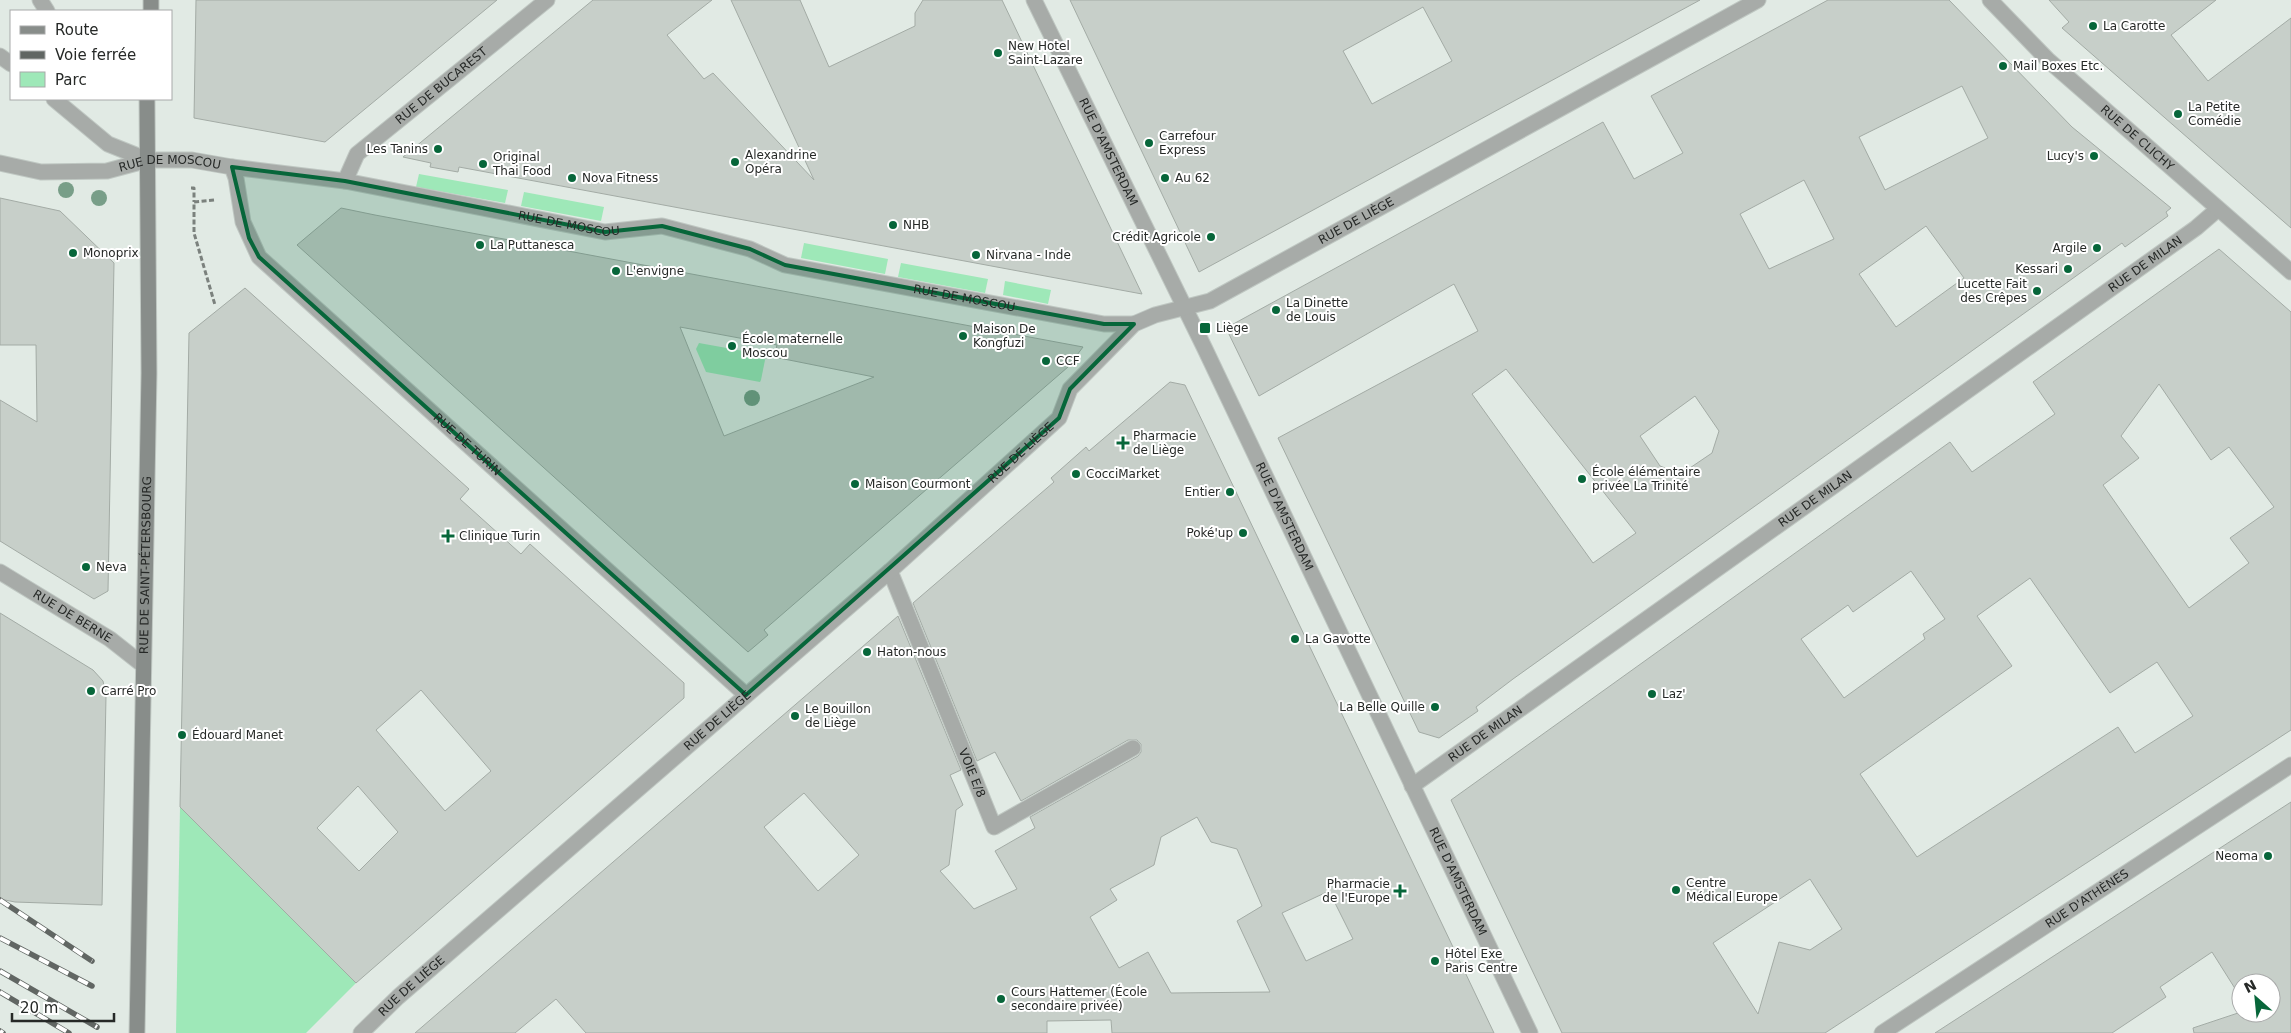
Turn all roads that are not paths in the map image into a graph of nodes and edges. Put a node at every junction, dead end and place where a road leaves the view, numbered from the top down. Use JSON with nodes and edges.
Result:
{"nodes":[{"id":1,"x":547,"y":0,"type":"edge"},
{"id":2,"x":1034,"y":0,"type":"edge"},
{"id":3,"x":1758,"y":0,"type":"edge"},
{"id":4,"x":1990,"y":0,"type":"edge"},
{"id":5,"x":55,"y":100,"type":"edge"},
{"id":6,"x":147,"y":100,"type":"edge"},
{"id":7,"x":148,"y":160,"type":"junction"},
{"id":8,"x":0,"y":163,"type":"edge"},
{"id":9,"x":232,"y":168,"type":"junction"},
{"id":10,"x":345,"y":181,"type":"junction"},
{"id":11,"x":2218,"y":209,"type":"junction"},
{"id":12,"x":2291,"y":272,"type":"edge"},
{"id":13,"x":1184,"y":307,"type":"junction"},
{"id":14,"x":1134,"y":324,"type":"junction"},
{"id":15,"x":890,"y":571,"type":"junction"},
{"id":16,"x":0,"y":572,"type":"edge"},
{"id":17,"x":143,"y":665,"type":"junction"},
{"id":18,"x":746,"y":695,"type":"junction"},
{"id":19,"x":1133,"y":748,"type":"dead end"},
{"id":20,"x":2291,"y":765,"type":"edge"},
{"id":21,"x":1412,"y":786,"type":"junction"},
{"id":22,"x":137,"y":1033,"type":"edge"},
{"id":23,"x":360,"y":1033,"type":"edge"},
{"id":24,"x":1530,"y":1033,"type":"edge"},
{"id":25,"x":1882,"y":1033,"type":"edge"}],
"edges":[{"from":1,"to":10,"type":"street","name":"RUE DE BUCAREST"},
{"from":2,"to":13,"type":"street","name":"RUE D'AMSTERDAM"},
{"from":3,"to":13,"type":"street","name":"RUE DE LIÈGE"},
{"from":4,"to":11,"type":"street","name":"RUE DE CLICHY"},
{"from":5,"to":7,"type":"street"},
{"from":6,"to":7,"type":"main road","name":"RUE DE SAINT-PÉTERSBOURG"},
{"from":7,"to":8,"type":"street","name":"RUE DE MOSCOU"},
{"from":7,"to":9,"type":"street","name":"RUE DE MOSCOU"},
{"from":7,"to":17,"type":"main road","name":"RUE DE SAINT-PÉTERSBOURG"},
{"from":9,"to":10,"type":"street","name":"RUE DE MOSCOU"},
{"from":9,"to":18,"type":"street","name":"RUE DE TURIN"},
{"from":10,"to":14,"type":"street","name":"RUE DE MOSCOU"},
{"from":11,"to":12,"type":"street","name":"RUE DE CLICHY"},
{"from":11,"to":21,"type":"street","name":"RUE DE MILAN"},
{"from":13,"to":14,"type":"street","name":"RUE DE LIÈGE"},
{"from":13,"to":21,"type":"street","name":"RUE D'AMSTERDAM"},
{"from":14,"to":15,"type":"street","name":"RUE DE LIÈGE"},
{"from":15,"to":18,"type":"street","name":"RUE DE LIÈGE"},
{"from":15,"to":19,"type":"street","name":"VOIE E/8"},
{"from":16,"to":17,"type":"street","name":"RUE DE BERNE"},
{"from":17,"to":22,"type":"main road","name":"RUE DE SAINT-PÉTERSBOURG"},
{"from":18,"to":23,"type":"street","name":"RUE DE LIÈGE"},
{"from":20,"to":25,"type":"street","name":"RUE D'ATHÈNES"},
{"from":21,"to":24,"type":"street","name":"RUE D'AMSTERDAM"}]}
